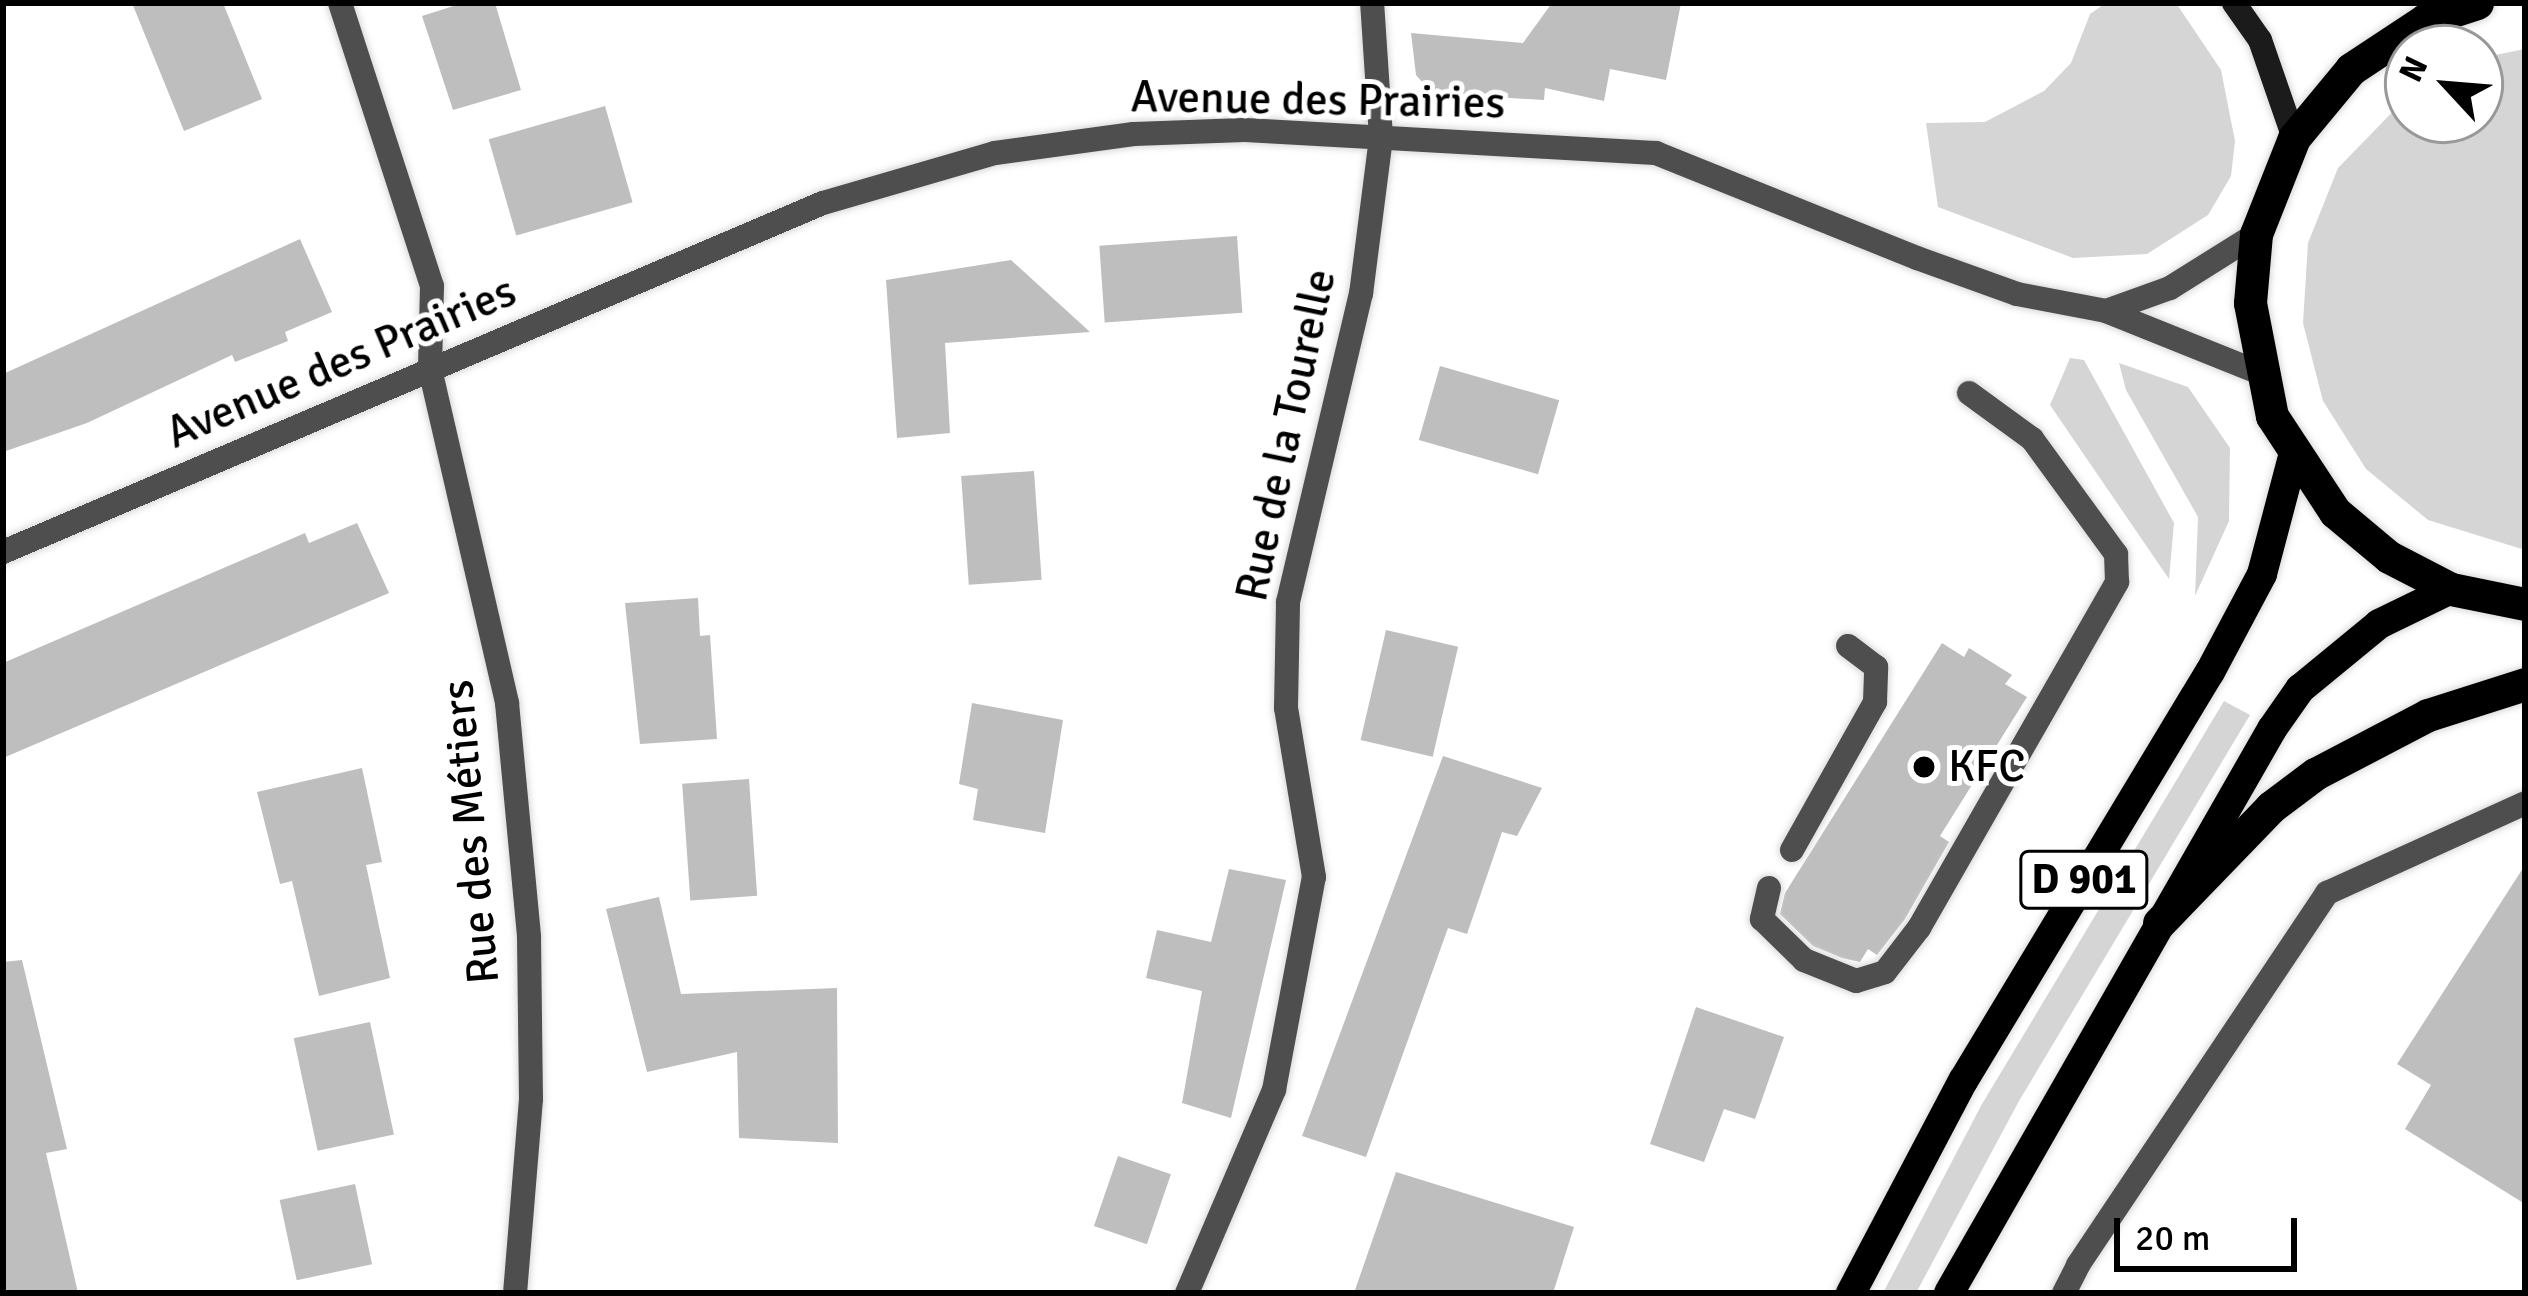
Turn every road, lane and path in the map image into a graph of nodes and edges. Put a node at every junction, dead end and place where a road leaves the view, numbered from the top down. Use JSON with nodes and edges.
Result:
{"nodes":[{"id":1,"x":340,"y":3,"type":"edge"},
{"id":2,"x":1372,"y":3,"type":"edge"},
{"id":3,"x":2234,"y":3,"type":"edge"},
{"id":4,"x":2477,"y":3,"type":"edge"},
{"id":5,"x":1382,"y":137,"type":"junction"},
{"id":6,"x":2294,"y":138,"type":"junction"},
{"id":7,"x":2256,"y":234,"type":"junction"},
{"id":8,"x":2106,"y":311,"type":"junction"},
{"id":9,"x":430,"y":369,"type":"junction"},
{"id":10,"x":2258,"y":372,"type":"junction"},
{"id":11,"x":1969,"y":393,"type":"dead end"},
{"id":12,"x":2293,"y":457,"type":"junction"},
{"id":13,"x":3,"y":552,"type":"edge"},
{"id":14,"x":2451,"y":589,"type":"junction"},
{"id":15,"x":2525,"y":604,"type":"edge"},
{"id":16,"x":1848,"y":646,"type":"dead end"},
{"id":17,"x":2525,"y":684,"type":"edge"},
{"id":18,"x":2525,"y":803,"type":"edge"},
{"id":19,"x":1792,"y":850,"type":"dead end"},
{"id":20,"x":1769,"y":888,"type":"dead end"},
{"id":21,"x":2159,"y":923,"type":"junction"},
{"id":22,"x":515,"y":1293,"type":"edge"},
{"id":23,"x":1187,"y":1293,"type":"edge"},
{"id":24,"x":1851,"y":1293,"type":"edge"},
{"id":25,"x":1949,"y":1293,"type":"edge"},
{"id":26,"x":2064,"y":1293,"type":"edge"}],
"edges":[{"from":1,"to":9,"type":"street","name":"Rue des Métiers"},
{"from":2,"to":5,"type":"street","name":"Rue de la Tourelle"},
{"from":3,"to":6,"type":"main road"},
{"from":4,"to":6,"type":"highway"},
{"from":5,"to":8,"type":"street","name":"Avenue des Prairies"},
{"from":5,"to":9,"type":"street","name":"Avenue des Prairies"},
{"from":5,"to":23,"type":"street","name":"Rue de la Tourelle"},
{"from":6,"to":7,"type":"highway"},
{"from":7,"to":8,"type":"street"},
{"from":7,"to":10,"type":"highway"},
{"from":8,"to":10,"type":"street","name":"Avenue des Prairies"},
{"from":9,"to":13,"type":"street","name":"Avenue des Prairies"},
{"from":9,"to":22,"type":"street","name":"Rue des Métiers"},
{"from":10,"to":12,"type":"highway"},
{"from":11,"to":20,"type":"street"},
{"from":12,"to":14,"type":"highway"},
{"from":12,"to":24,"type":"main road","number":"D 901"},
{"from":14,"to":15,"type":"highway"},
{"from":14,"to":21,"type":"main road","number":"D 901"},
{"from":16,"to":19,"type":"street"},
{"from":17,"to":21,"type":"highway"},
{"from":18,"to":26,"type":"street"},
{"from":21,"to":25,"type":"main road","number":"D 901"}]}
